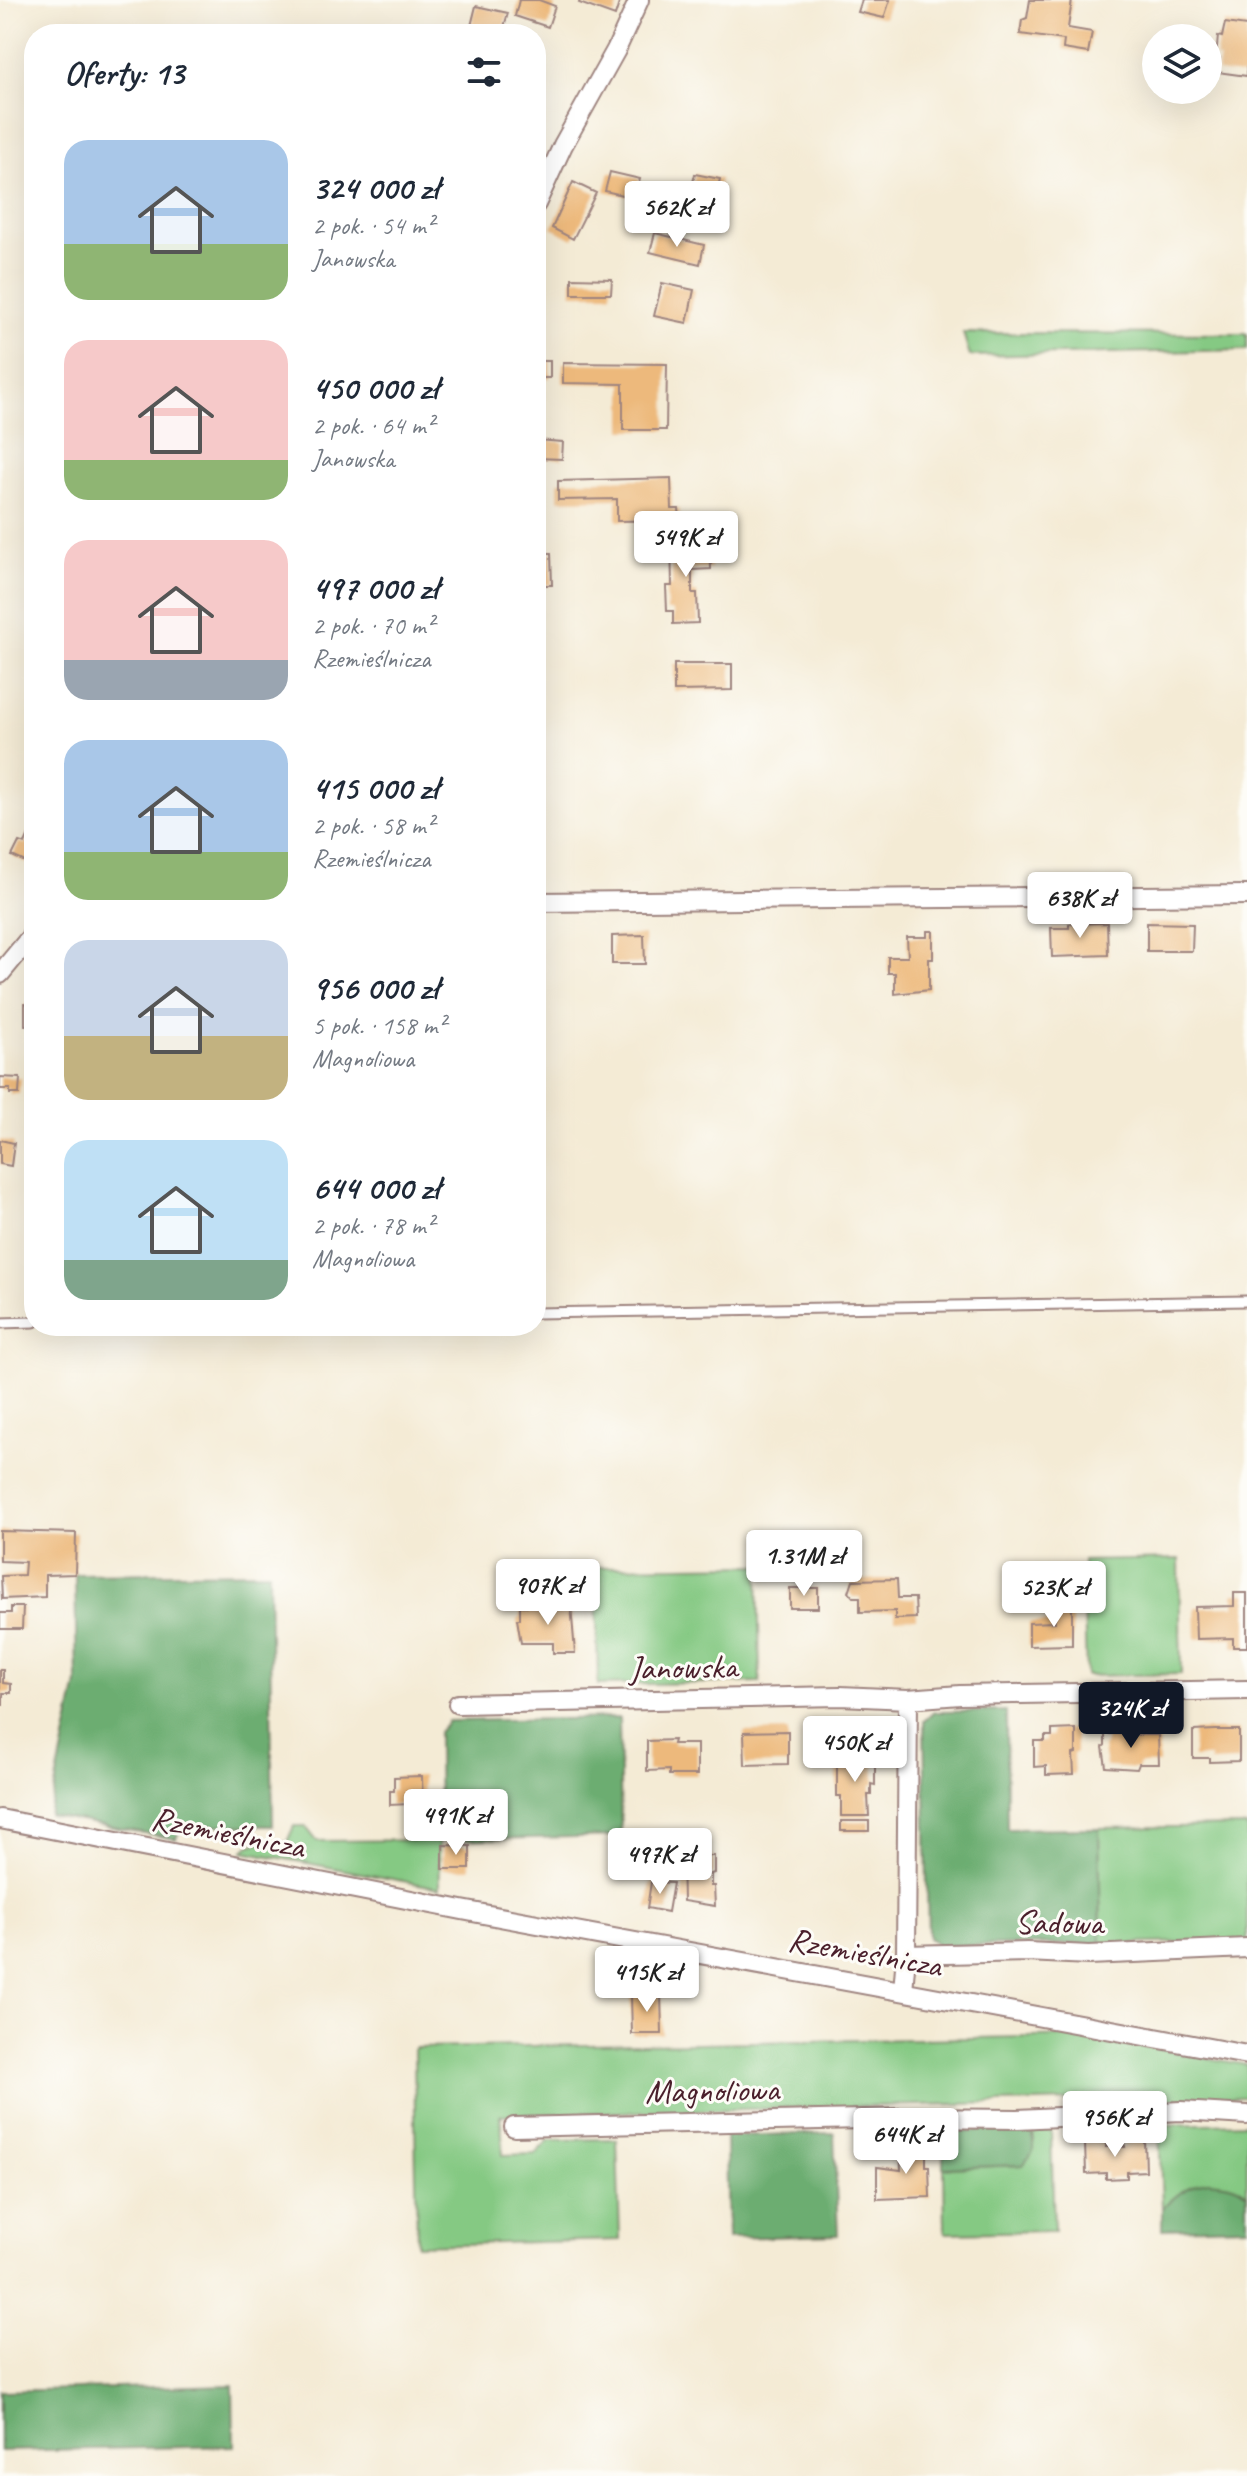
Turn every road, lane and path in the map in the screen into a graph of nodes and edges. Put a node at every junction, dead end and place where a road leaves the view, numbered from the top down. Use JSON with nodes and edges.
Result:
{"nodes":[{"id":1,"x":639,"y":0,"type":"edge"},
{"id":2,"x":546,"y":182,"type":"edge"},
{"id":3,"x":1247,"y":895,"type":"edge"},
{"id":4,"x":546,"y":902,"type":"edge"},
{"id":5,"x":24,"y":945,"type":"edge"},
{"id":6,"x":0,"y":974,"type":"edge"},
{"id":7,"x":1247,"y":1301,"type":"edge"},
{"id":8,"x":546,"y":1313,"type":"edge"},
{"id":9,"x":24,"y":1322,"type":"edge"},
{"id":10,"x":0,"y":1323,"type":"edge"},
{"id":11,"x":1247,"y":1690,"type":"edge"},
{"id":12,"x":908,"y":1699,"type":"junction"},
{"id":13,"x":458,"y":1704,"type":"dead end"},
{"id":14,"x":0,"y":1819,"type":"edge"},
{"id":15,"x":1247,"y":1948,"type":"edge"},
{"id":16,"x":906,"y":1955,"type":"junction"},
{"id":17,"x":903,"y":1991,"type":"junction"},
{"id":18,"x":1247,"y":2055,"type":"edge"},
{"id":19,"x":1247,"y":2115,"type":"edge"},
{"id":20,"x":514,"y":2127,"type":"dead end"}],
"edges":[{"from":1,"to":2,"type":"street"},
{"from":3,"to":4,"type":"street"},
{"from":5,"to":6,"type":"street"},
{"from":7,"to":8,"type":"lane"},
{"from":9,"to":10,"type":"lane"},
{"from":11,"to":12,"type":"street","name":"Janowska"},
{"from":12,"to":13,"type":"street","name":"Janowska"},
{"from":12,"to":16,"type":"street"},
{"from":14,"to":17,"type":"street","name":"Rzemieślnicza"},
{"from":15,"to":16,"type":"street","name":"Sadowa"},
{"from":16,"to":17,"type":"street"},
{"from":17,"to":18,"type":"street","name":"Rzemieślnicza"},
{"from":19,"to":20,"type":"street","name":"Magnoliowa"}]}
